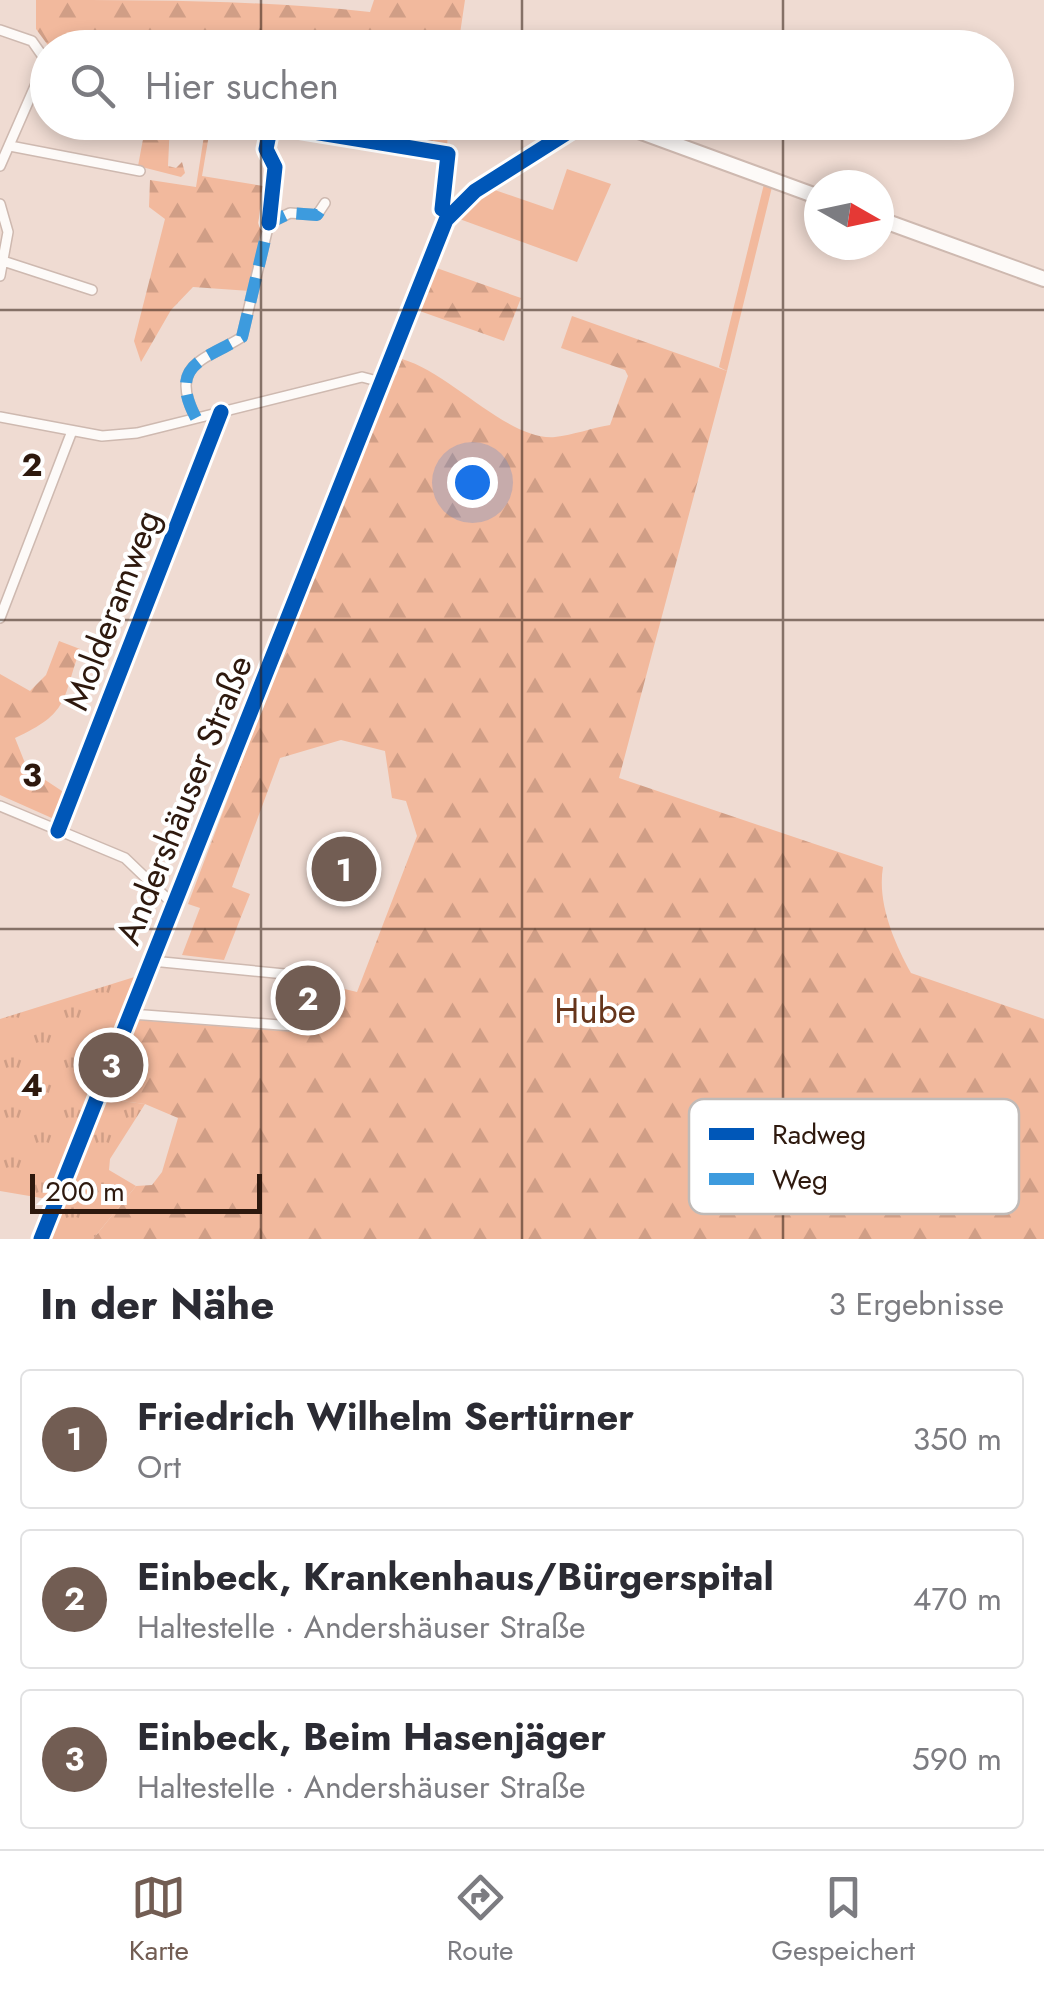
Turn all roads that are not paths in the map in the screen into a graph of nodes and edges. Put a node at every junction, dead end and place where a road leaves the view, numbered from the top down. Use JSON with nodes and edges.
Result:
{"nodes":[{"id":1,"x":0,"y":30,"type":"edge"},
{"id":2,"x":30,"y":40,"type":"edge"},
{"id":3,"x":30,"y":99,"type":"edge"},
{"id":4,"x":268,"y":140,"type":"edge"},
{"id":5,"x":363,"y":140,"type":"edge"},
{"id":6,"x":559,"y":140,"type":"edge"},
{"id":7,"x":664,"y":140,"type":"edge"},
{"id":8,"x":10,"y":146,"type":"junction"},
{"id":9,"x":0,"y":166,"type":"edge"},
{"id":10,"x":140,"y":171,"type":"dead end"},
{"id":11,"x":804,"y":191,"type":"edge"},
{"id":12,"x":325,"y":202,"type":"dead end"},
{"id":13,"x":0,"y":204,"type":"edge"},
{"id":14,"x":450,"y":214,"type":"junction"},
{"id":15,"x":269,"y":222,"type":"junction"},
{"id":16,"x":894,"y":224,"type":"edge"},
{"id":17,"x":3,"y":261,"type":"junction"},
{"id":18,"x":0,"y":276,"type":"edge"},
{"id":19,"x":1044,"y":279,"type":"edge"},
{"id":20,"x":92,"y":290,"type":"dead end"},
{"id":21,"x":381,"y":382,"type":"junction"},
{"id":22,"x":222,"y":412,"type":"junction"},
{"id":23,"x":0,"y":417,"type":"edge"},
{"id":24,"x":196,"y":418,"type":"junction"},
{"id":25,"x":72,"y":431,"type":"junction"},
{"id":26,"x":0,"y":618,"type":"edge"},
{"id":27,"x":0,"y":806,"type":"edge"},
{"id":28,"x":58,"y":830,"type":"junction"},
{"id":29,"x":174,"y":905,"type":"junction"},
{"id":30,"x":152,"y":961,"type":"junction"},
{"id":31,"x":131,"y":1014,"type":"junction"},
{"id":32,"x":42,"y":1239,"type":"edge"}],
"edges":[{"from":1,"to":2,"type":"street"},
{"from":3,"to":8,"type":"street"},
{"from":4,"to":15,"type":"street"},
{"from":5,"to":14,"type":"street"},
{"from":6,"to":14,"type":"street"},
{"from":7,"to":11,"type":"street"},
{"from":8,"to":9,"type":"street"},
{"from":8,"to":10,"type":"street"},
{"from":12,"to":15,"type":"street"},
{"from":13,"to":17,"type":"street"},
{"from":14,"to":21,"type":"street","name":"Andershäuser Straße"},
{"from":15,"to":24,"type":"street"},
{"from":16,"to":19,"type":"street"},
{"from":17,"to":18,"type":"street"},
{"from":17,"to":20,"type":"street"},
{"from":21,"to":22,"type":"street"},
{"from":21,"to":29,"type":"street","name":"Andershäuser Straße"},
{"from":22,"to":24,"type":"street"},
{"from":22,"to":28,"type":"street","name":"Molderamweg"},
{"from":23,"to":25,"type":"street"},
{"from":24,"to":25,"type":"street"},
{"from":25,"to":26,"type":"street"},
{"from":27,"to":28,"type":"street"},
{"from":28,"to":29,"type":"street"},
{"from":29,"to":30,"type":"street","name":"Andershäuser Straße"},
{"from":30,"to":31,"type":"street","name":"Andershäuser Straße"},
{"from":30,"to":31,"type":"street","name":"Andershäuser Straße"},
{"from":31,"to":32,"type":"street","name":"Andershäuser Straße"}]}
